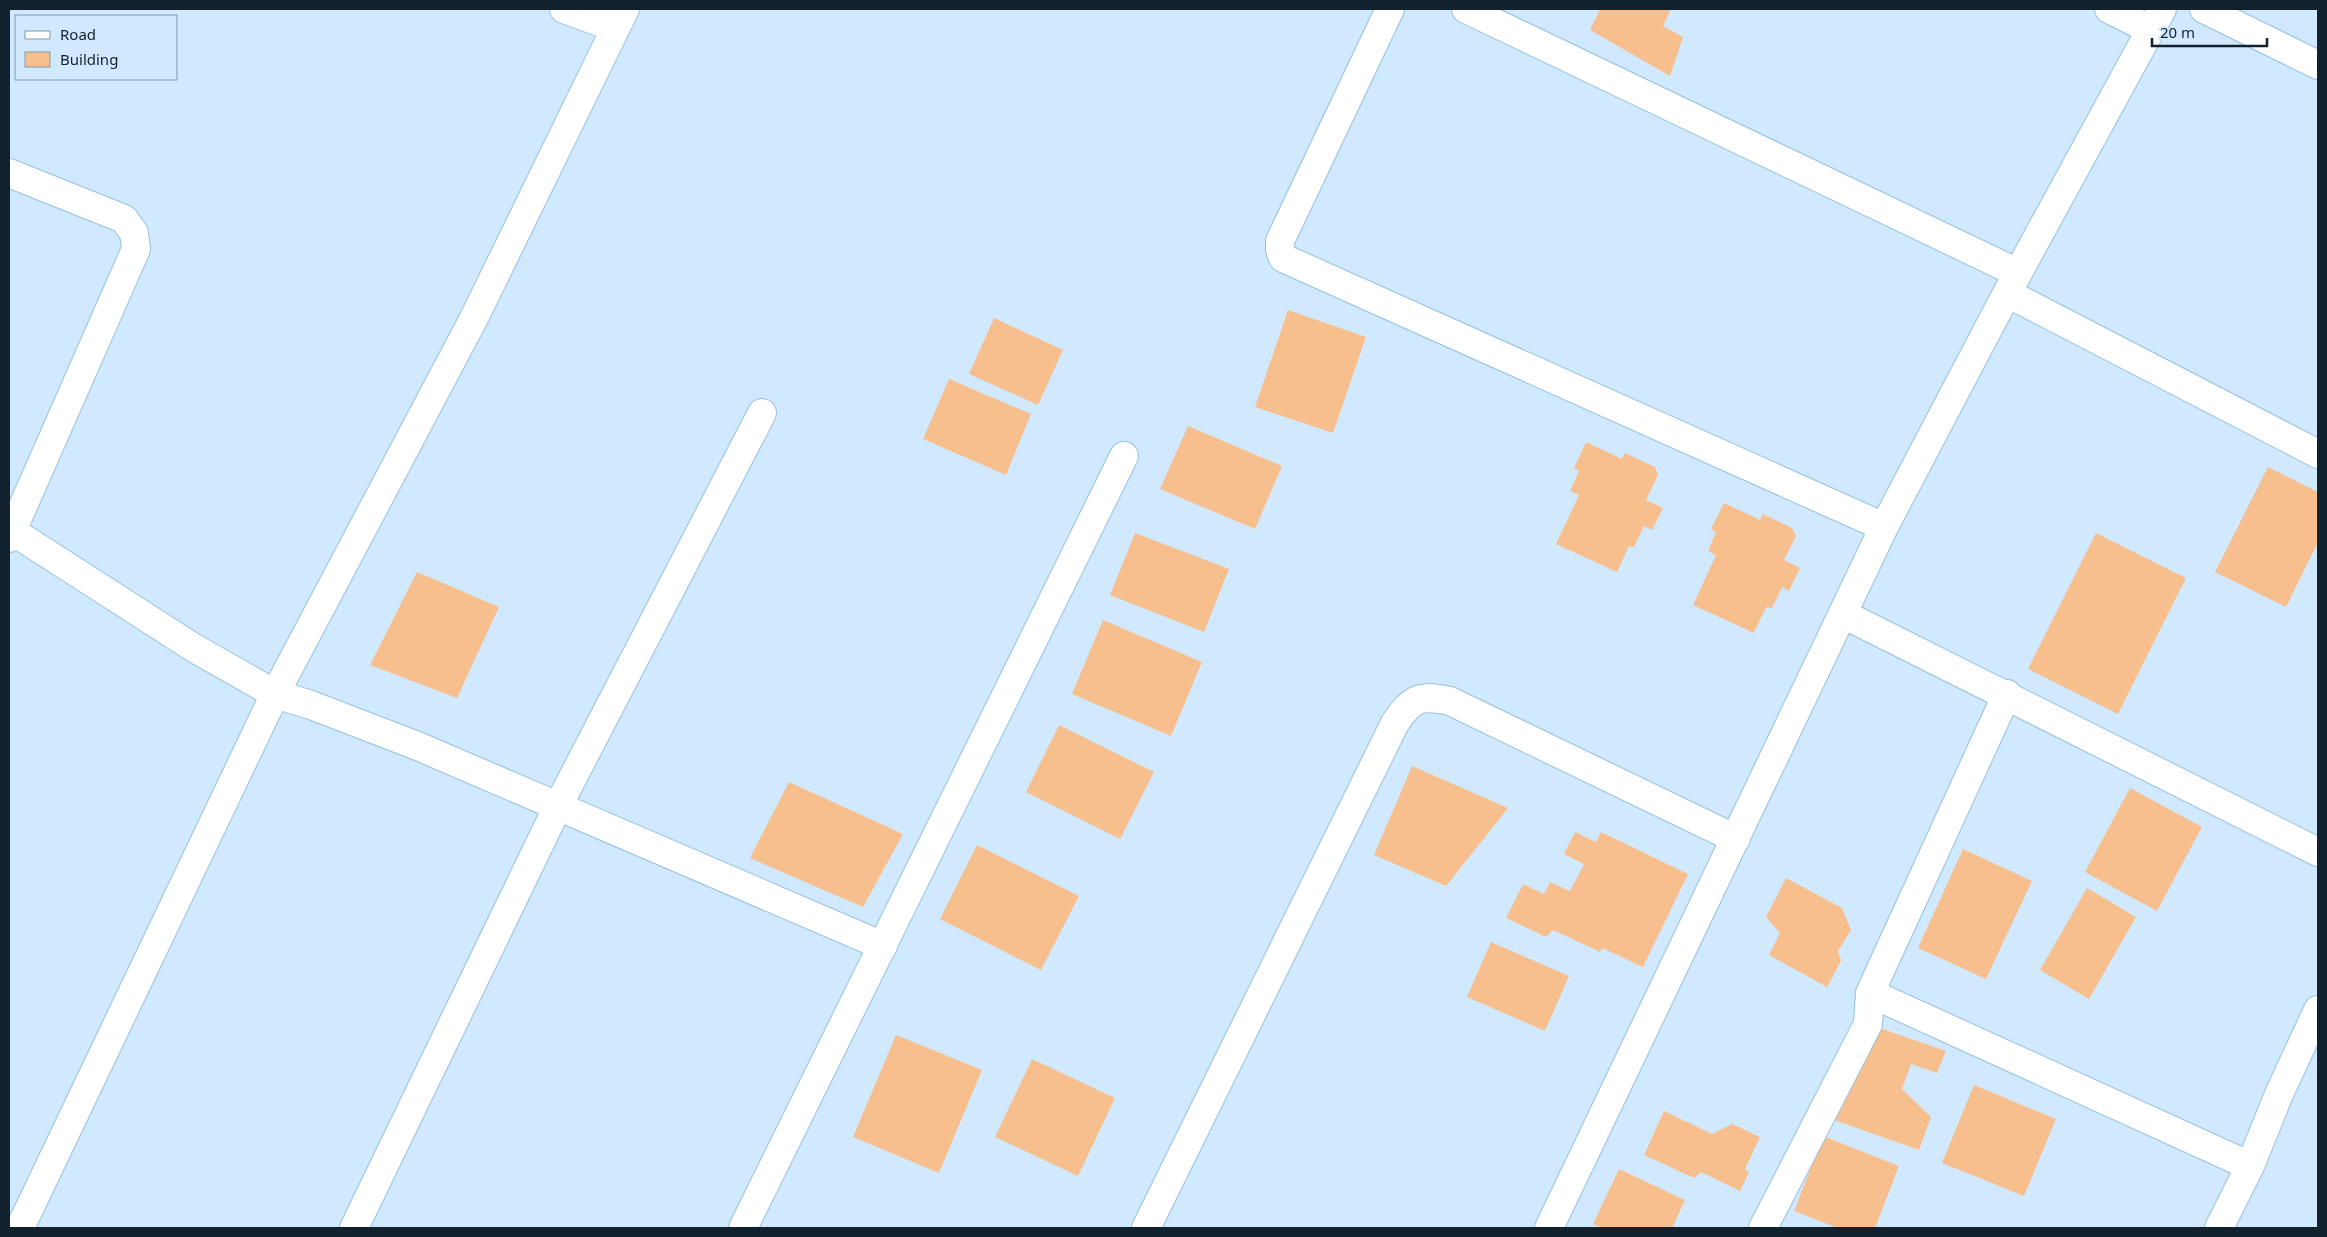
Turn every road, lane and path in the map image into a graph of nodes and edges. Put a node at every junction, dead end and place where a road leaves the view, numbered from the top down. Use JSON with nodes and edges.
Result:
{"nodes":[{"id":1,"x":564,"y":9,"type":"edge"},
{"id":2,"x":1390,"y":9,"type":"edge"},
{"id":3,"x":1466,"y":9,"type":"edge"},
{"id":4,"x":2109,"y":9,"type":"edge"},
{"id":5,"x":2204,"y":9,"type":"edge"},
{"id":6,"x":620,"y":18,"type":"edge"},
{"id":7,"x":2157,"y":19,"type":"edge"},
{"id":8,"x":2318,"y":65,"type":"edge"},
{"id":9,"x":9,"y":173,"type":"edge"},
{"id":10,"x":2013,"y":283,"type":"junction"},
{"id":11,"x":762,"y":413,"type":"dead end"},
{"id":12,"x":2318,"y":454,"type":"edge"},
{"id":13,"x":1124,"y":456,"type":"dead end"},
{"id":14,"x":1884,"y":527,"type":"junction"},
{"id":15,"x":10,"y":532,"type":"edge"},
{"id":16,"x":1844,"y":614,"type":"junction"},
{"id":17,"x":275,"y":694,"type":"junction"},
{"id":18,"x":2007,"y":694,"type":"junction"},
{"id":19,"x":558,"y":806,"type":"junction"},
{"id":20,"x":1736,"y":839,"type":"junction"},
{"id":21,"x":2318,"y":852,"type":"edge"},
{"id":22,"x":883,"y":946,"type":"junction"},
{"id":23,"x":1870,"y":993,"type":"junction"},
{"id":24,"x":2317,"y":1016,"type":"edge"},
{"id":25,"x":2250,"y":1166,"type":"junction"},
{"id":26,"x":20,"y":1228,"type":"edge"},
{"id":27,"x":354,"y":1228,"type":"edge"},
{"id":28,"x":743,"y":1228,"type":"edge"},
{"id":29,"x":1146,"y":1228,"type":"edge"},
{"id":30,"x":1549,"y":1228,"type":"edge"},
{"id":31,"x":1763,"y":1228,"type":"edge"},
{"id":32,"x":2219,"y":1228,"type":"edge"}],
"edges":[{"from":1,"to":6,"type":"street"},
{"from":2,"to":14,"type":"street"},
{"from":3,"to":10,"type":"street"},
{"from":4,"to":7,"type":"street"},
{"from":5,"to":8,"type":"street"},
{"from":6,"to":17,"type":"street"},
{"from":7,"to":10,"type":"street"},
{"from":9,"to":15,"type":"street"},
{"from":10,"to":12,"type":"street"},
{"from":10,"to":14,"type":"street"},
{"from":11,"to":19,"type":"street"},
{"from":13,"to":22,"type":"street"},
{"from":14,"to":16,"type":"street"},
{"from":15,"to":17,"type":"street"},
{"from":16,"to":18,"type":"street"},
{"from":16,"to":20,"type":"street"},
{"from":17,"to":19,"type":"street"},
{"from":17,"to":26,"type":"street"},
{"from":18,"to":21,"type":"street"},
{"from":18,"to":23,"type":"street"},
{"from":19,"to":22,"type":"street"},
{"from":19,"to":27,"type":"street"},
{"from":20,"to":29,"type":"street"},
{"from":20,"to":30,"type":"street"},
{"from":22,"to":28,"type":"street"},
{"from":23,"to":25,"type":"street"},
{"from":23,"to":31,"type":"street"},
{"from":24,"to":25,"type":"street"},
{"from":25,"to":32,"type":"street"}]}
